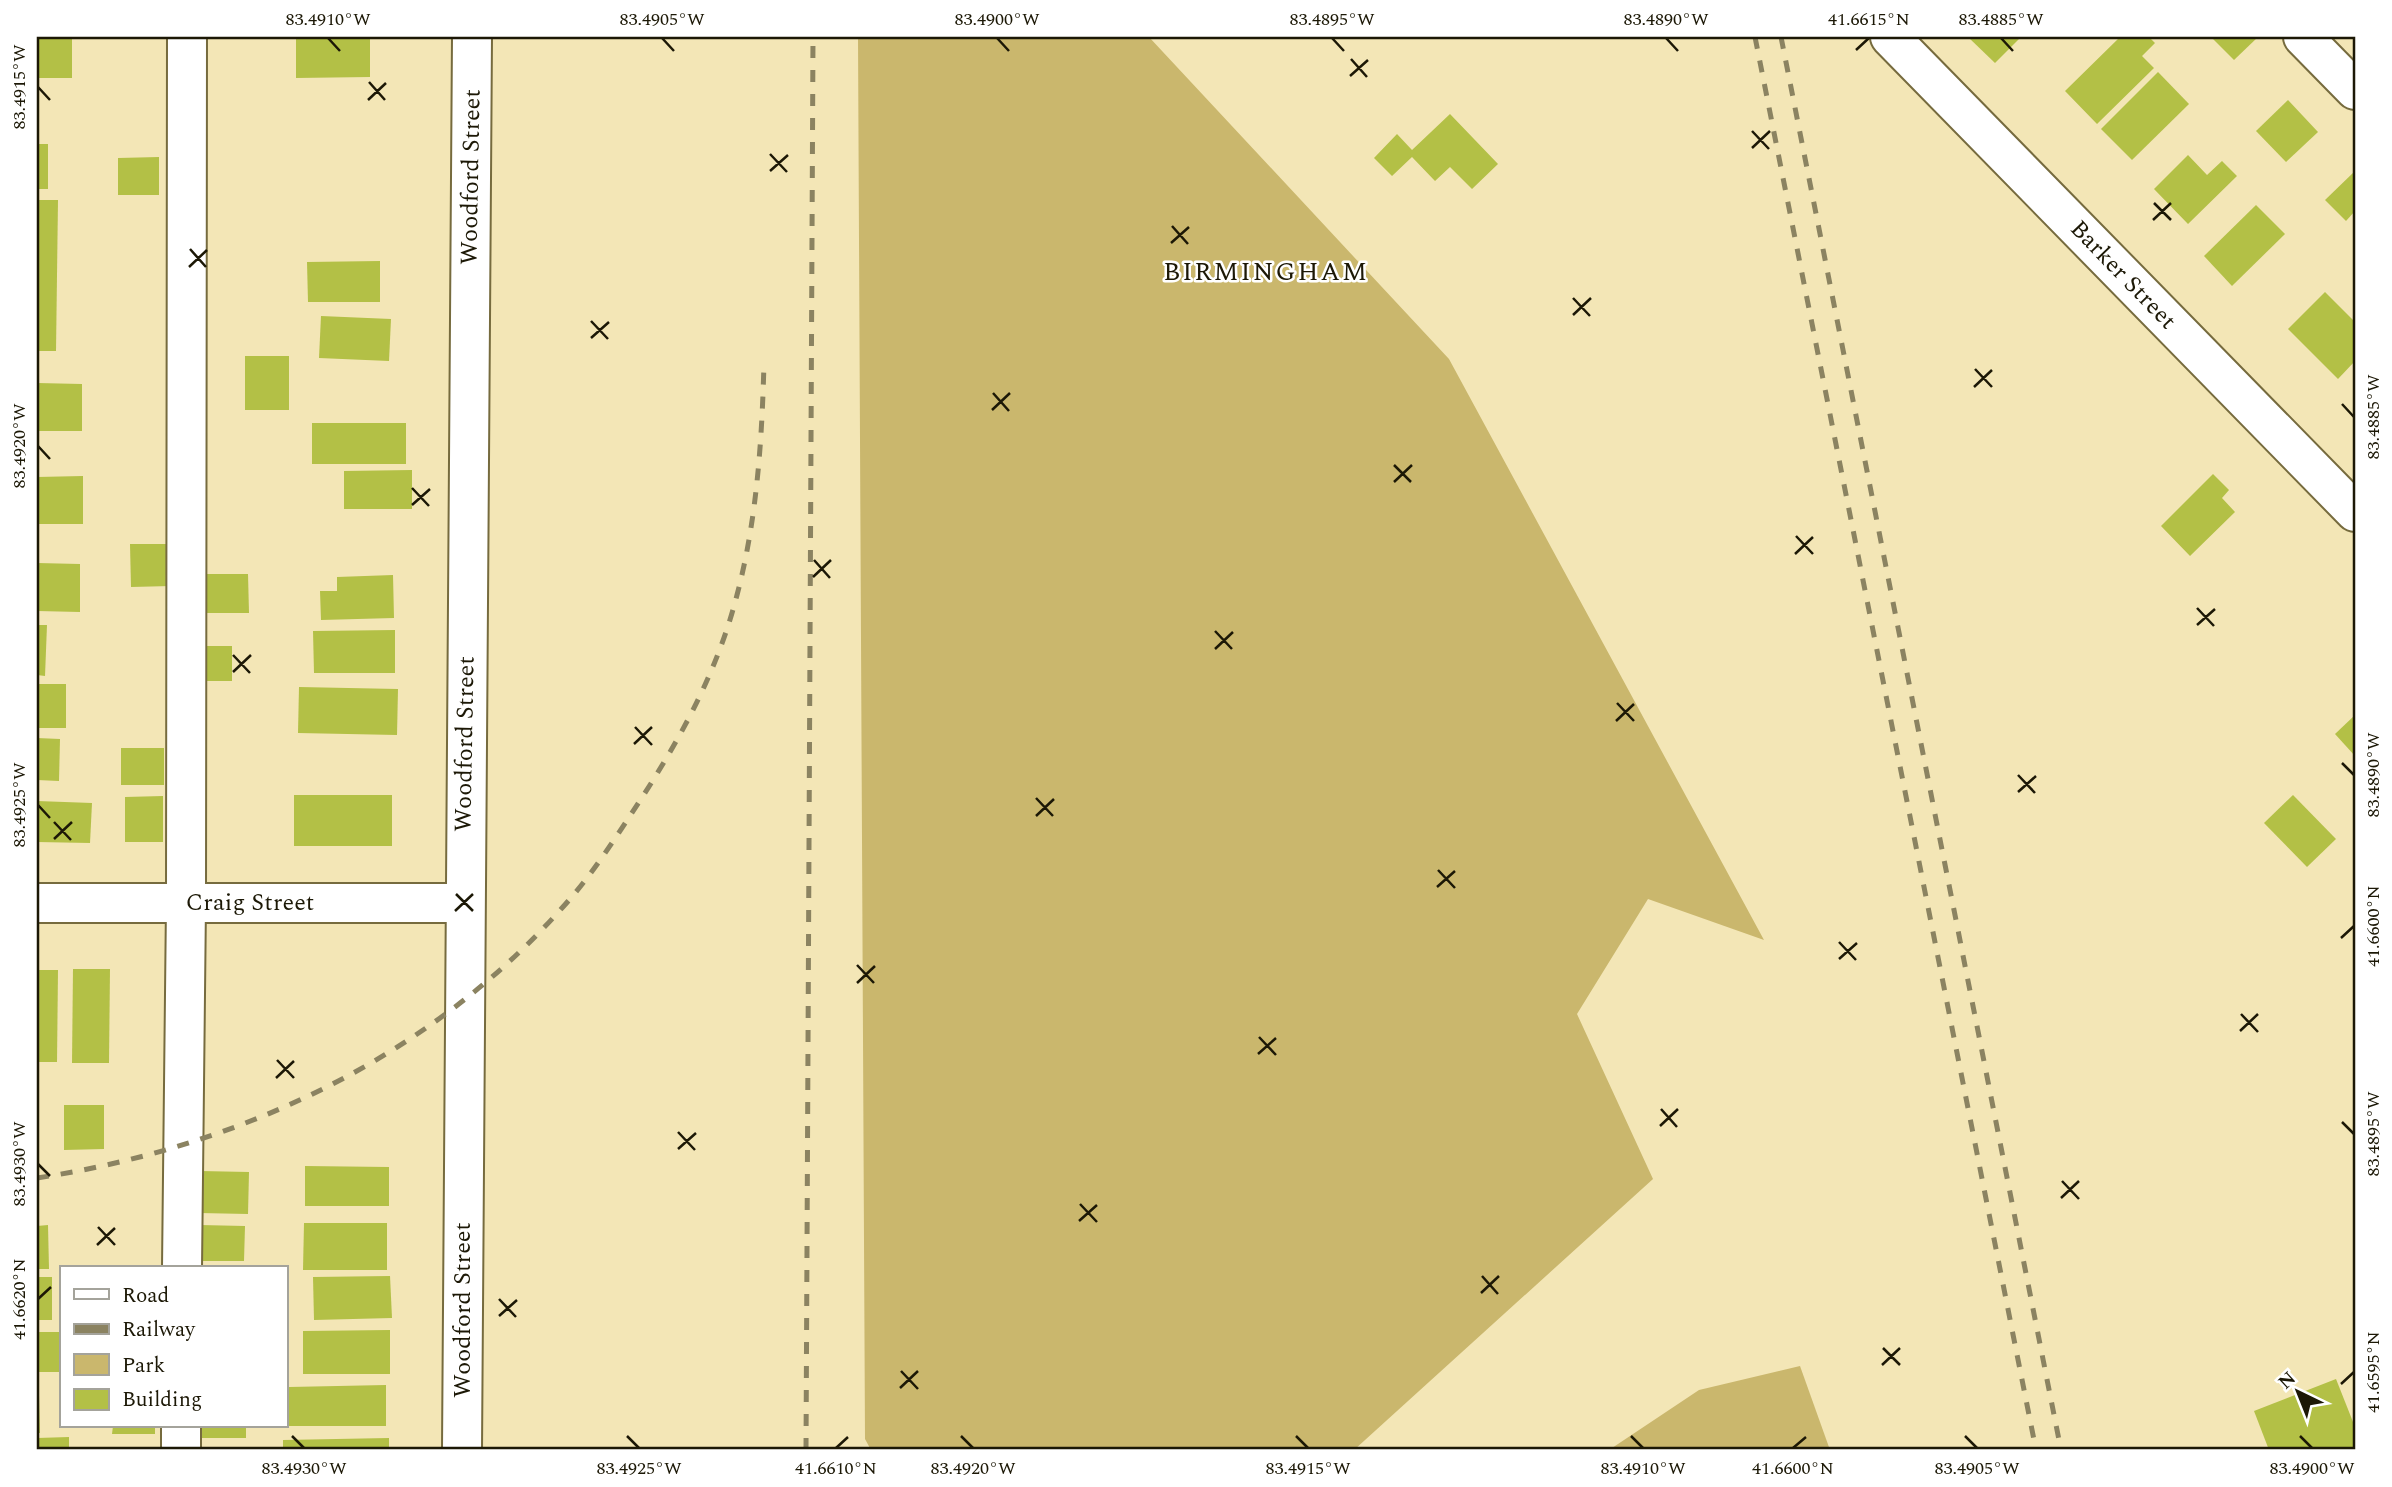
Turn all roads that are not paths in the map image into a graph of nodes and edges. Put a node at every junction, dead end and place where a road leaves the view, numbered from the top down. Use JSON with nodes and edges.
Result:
{"nodes":[{"id":1,"x":187,"y":37,"type":"edge"},
{"id":2,"x":472,"y":37,"type":"edge"},
{"id":3,"x":1890,"y":37,"type":"edge"},
{"id":4,"x":2303,"y":37,"type":"edge"},
{"id":5,"x":2355,"y":90,"type":"edge"},
{"id":6,"x":2355,"y":512,"type":"edge"},
{"id":7,"x":37,"y":903,"type":"edge"},
{"id":8,"x":186,"y":903,"type":"junction"},
{"id":9,"x":463,"y":903,"type":"junction"},
{"id":10,"x":182,"y":1266,"type":"edge"},
{"id":11,"x":181,"y":1428,"type":"edge"},
{"id":12,"x":181,"y":1450,"type":"edge"},
{"id":13,"x":462,"y":1450,"type":"edge"}],
"edges":[{"from":1,"to":8,"type":"street"},
{"from":2,"to":9,"type":"street","name":"Woodford Street"},
{"from":3,"to":6,"type":"street","name":"Barker Street"},
{"from":4,"to":5,"type":"street"},
{"from":7,"to":8,"type":"street","name":"Craig Street"},
{"from":8,"to":9,"type":"street","name":"Craig Street"},
{"from":8,"to":10,"type":"street"},
{"from":9,"to":13,"type":"street","name":"Woodford Street"},
{"from":11,"to":12,"type":"street"}]}
